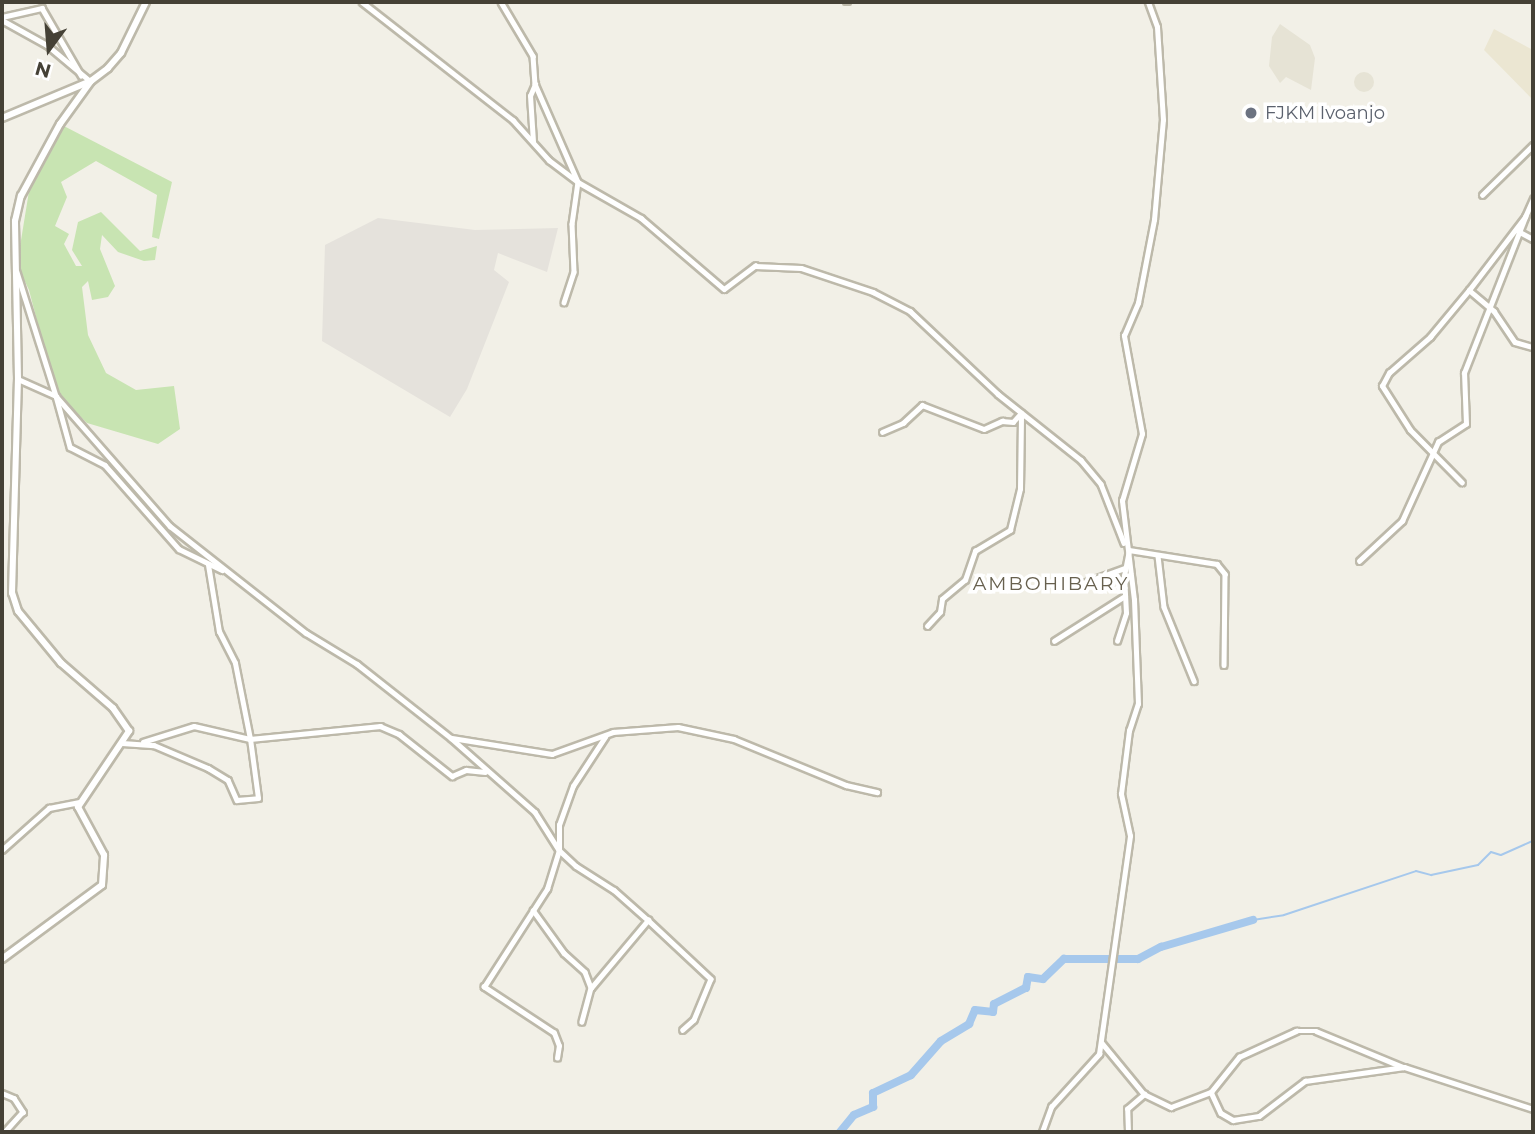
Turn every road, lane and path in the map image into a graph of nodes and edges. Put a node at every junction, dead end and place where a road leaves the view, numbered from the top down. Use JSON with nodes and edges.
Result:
{"nodes":[{"id":1,"x":146,"y":2,"type":"edge"},
{"id":2,"x":362,"y":2,"type":"edge"},
{"id":3,"x":501,"y":2,"type":"edge"},
{"id":4,"x":1148,"y":2,"type":"edge"},
{"id":5,"x":2,"y":19,"type":"edge"},
{"id":6,"x":81,"y":75,"type":"junction"},
{"id":7,"x":90,"y":81,"type":"junction"},
{"id":8,"x":535,"y":84,"type":"junction"},
{"id":9,"x":2,"y":118,"type":"edge"},
{"id":10,"x":533,"y":143,"type":"junction"},
{"id":11,"x":1533,"y":145,"type":"edge"},
{"id":12,"x":578,"y":182,"type":"junction"},
{"id":13,"x":1482,"y":195,"type":"dead end"},
{"id":14,"x":1533,"y":199,"type":"edge"},
{"id":15,"x":1525,"y":217,"type":"junction"},
{"id":16,"x":1518,"y":231,"type":"junction"},
{"id":17,"x":1533,"y":239,"type":"edge"},
{"id":18,"x":15,"y":267,"type":"junction"},
{"id":19,"x":1469,"y":290,"type":"junction"},
{"id":20,"x":564,"y":302,"type":"dead end"},
{"id":21,"x":1491,"y":309,"type":"junction"},
{"id":22,"x":1533,"y":346,"type":"edge"},
{"id":23,"x":18,"y":379,"type":"junction"},
{"id":24,"x":56,"y":396,"type":"junction"},
{"id":25,"x":1021,"y":414,"type":"junction"},
{"id":26,"x":882,"y":432,"type":"dead end"},
{"id":27,"x":1433,"y":456,"type":"junction"},
{"id":28,"x":1462,"y":483,"type":"dead end"},
{"id":29,"x":1129,"y":551,"type":"junction"},
{"id":30,"x":1158,"y":556,"type":"junction"},
{"id":31,"x":1359,"y":561,"type":"dead end"},
{"id":32,"x":207,"y":564,"type":"junction"},
{"id":33,"x":1125,"y":568,"type":"junction"},
{"id":34,"x":226,"y":572,"type":"junction"},
{"id":35,"x":1083,"y":583,"type":"dead end"},
{"id":36,"x":1125,"y":596,"type":"junction"},
{"id":37,"x":927,"y":626,"type":"dead end"},
{"id":38,"x":1054,"y":641,"type":"dead end"},
{"id":39,"x":1117,"y":641,"type":"dead end"},
{"id":40,"x":1224,"y":665,"type":"dead end"},
{"id":41,"x":1194,"y":681,"type":"dead end"},
{"id":42,"x":605,"y":736,"type":"junction"},
{"id":43,"x":451,"y":738,"type":"junction"},
{"id":44,"x":250,"y":739,"type":"junction"},
{"id":45,"x":122,"y":743,"type":"junction"},
{"id":46,"x":140,"y":744,"type":"junction"},
{"id":47,"x":485,"y":772,"type":"junction"},
{"id":48,"x":877,"y":792,"type":"dead end"},
{"id":49,"x":80,"y":802,"type":"junction"},
{"id":50,"x":2,"y":850,"type":"edge"},
{"id":51,"x":559,"y":850,"type":"junction"},
{"id":52,"x":533,"y":909,"type":"junction"},
{"id":53,"x":648,"y":920,"type":"junction"},
{"id":54,"x":2,"y":959,"type":"edge"},
{"id":55,"x":591,"y":988,"type":"junction"},
{"id":56,"x":582,"y":1022,"type":"dead end"},
{"id":57,"x":683,"y":1030,"type":"dead end"},
{"id":58,"x":1102,"y":1043,"type":"junction"},
{"id":59,"x":557,"y":1058,"type":"dead end"},
{"id":60,"x":1404,"y":1068,"type":"junction"},
{"id":61,"x":1211,"y":1092,"type":"junction"},
{"id":62,"x":2,"y":1093,"type":"edge"},
{"id":63,"x":1144,"y":1094,"type":"junction"},
{"id":64,"x":1533,"y":1110,"type":"edge"},
{"id":65,"x":5,"y":1132,"type":"edge"},
{"id":66,"x":1042,"y":1132,"type":"edge"},
{"id":67,"x":1128,"y":1132,"type":"edge"}],
"edges":[{"from":1,"to":7,"type":"street"},
{"from":2,"to":10,"type":"street"},
{"from":3,"to":8,"type":"street"},
{"from":4,"to":29,"type":"street"},
{"from":5,"to":6,"type":"street"},
{"from":5,"to":6,"type":"street"},
{"from":6,"to":7,"type":"street"},
{"from":7,"to":9,"type":"street"},
{"from":7,"to":18,"type":"street"},
{"from":8,"to":10,"type":"street"},
{"from":8,"to":12,"type":"street"},
{"from":10,"to":12,"type":"street"},
{"from":11,"to":13,"type":"street"},
{"from":12,"to":20,"type":"street"},
{"from":12,"to":25,"type":"street"},
{"from":14,"to":15,"type":"street"},
{"from":15,"to":16,"type":"street"},
{"from":15,"to":19,"type":"street"},
{"from":16,"to":17,"type":"street"},
{"from":16,"to":21,"type":"street"},
{"from":18,"to":23,"type":"street"},
{"from":18,"to":24,"type":"street"},
{"from":19,"to":21,"type":"street"},
{"from":19,"to":27,"type":"street"},
{"from":21,"to":22,"type":"street"},
{"from":21,"to":27,"type":"street"},
{"from":23,"to":24,"type":"street"},
{"from":23,"to":45,"type":"street"},
{"from":24,"to":32,"type":"street"},
{"from":24,"to":34,"type":"street"},
{"from":25,"to":26,"type":"street"},
{"from":25,"to":29,"type":"street"},
{"from":25,"to":37,"type":"street"},
{"from":27,"to":28,"type":"street"},
{"from":27,"to":31,"type":"street"},
{"from":29,"to":30,"type":"street"},
{"from":29,"to":33,"type":"street"},
{"from":29,"to":58,"type":"street"},
{"from":30,"to":40,"type":"street"},
{"from":30,"to":41,"type":"street"},
{"from":32,"to":34,"type":"street"},
{"from":32,"to":44,"type":"street"},
{"from":33,"to":35,"type":"street"},
{"from":33,"to":36,"type":"street"},
{"from":34,"to":43,"type":"street"},
{"from":36,"to":38,"type":"street"},
{"from":36,"to":39,"type":"street"},
{"from":42,"to":43,"type":"street"},
{"from":42,"to":48,"type":"street"},
{"from":42,"to":51,"type":"street"},
{"from":43,"to":47,"type":"street"},
{"from":44,"to":46,"type":"street"},
{"from":44,"to":46,"type":"street"},
{"from":44,"to":47,"type":"street"},
{"from":45,"to":46,"type":"street"},
{"from":45,"to":49,"type":"street"},
{"from":47,"to":51,"type":"street"},
{"from":49,"to":50,"type":"street"},
{"from":49,"to":54,"type":"street"},
{"from":51,"to":52,"type":"street"},
{"from":51,"to":53,"type":"street"},
{"from":52,"to":55,"type":"street"},
{"from":52,"to":59,"type":"street"},
{"from":53,"to":55,"type":"street"},
{"from":53,"to":57,"type":"street"},
{"from":55,"to":56,"type":"street"},
{"from":58,"to":63,"type":"street"},
{"from":58,"to":66,"type":"street"},
{"from":60,"to":61,"type":"street"},
{"from":60,"to":61,"type":"street"},
{"from":60,"to":64,"type":"street"},
{"from":61,"to":63,"type":"street"},
{"from":62,"to":65,"type":"street"},
{"from":63,"to":67,"type":"street"}]}
